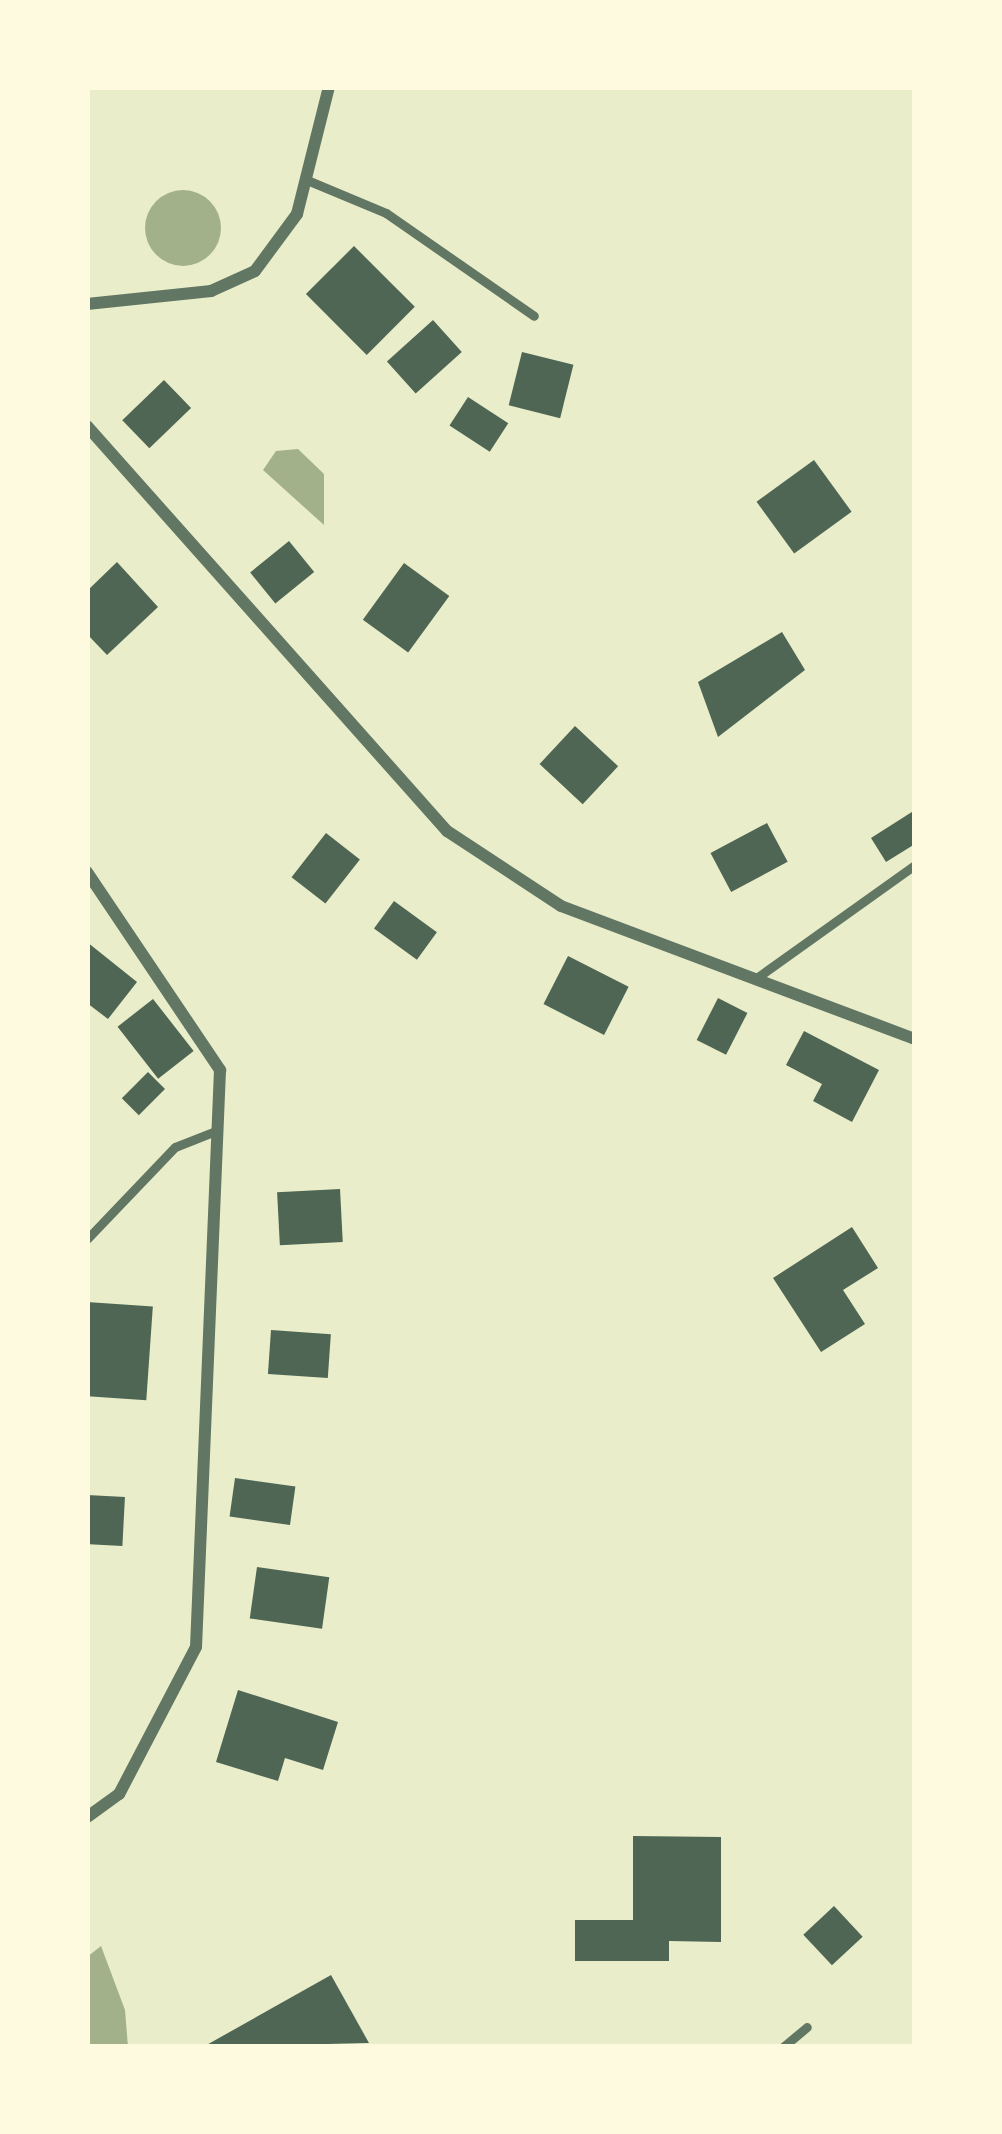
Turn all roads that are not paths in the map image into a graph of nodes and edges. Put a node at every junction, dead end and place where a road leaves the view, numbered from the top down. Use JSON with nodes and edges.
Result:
{"nodes":[{"id":1,"x":329,"y":87,"type":"edge"},
{"id":2,"x":307,"y":180,"type":"junction"},
{"id":3,"x":87,"y":304,"type":"edge"},
{"id":4,"x":534,"y":316,"type":"dead end"},
{"id":5,"x":87,"y":426,"type":"edge"},
{"id":6,"x":915,"y":865,"type":"edge"},
{"id":7,"x":87,"y":872,"type":"edge"},
{"id":8,"x":755,"y":979,"type":"junction"},
{"id":9,"x":915,"y":1039,"type":"edge"},
{"id":10,"x":218,"y":1130,"type":"junction"},
{"id":11,"x":87,"y":1239,"type":"edge"},
{"id":12,"x":87,"y":1817,"type":"edge"},
{"id":13,"x":807,"y":2027,"type":"dead end"},
{"id":14,"x":783,"y":2047,"type":"edge"}],
"edges":[{"from":1,"to":2,"type":"street"},
{"from":2,"to":3,"type":"street"},
{"from":2,"to":4,"type":"lane"},
{"from":5,"to":8,"type":"street"},
{"from":6,"to":8,"type":"lane"},
{"from":7,"to":10,"type":"street"},
{"from":8,"to":9,"type":"street"},
{"from":10,"to":11,"type":"lane"},
{"from":10,"to":12,"type":"street"},
{"from":13,"to":14,"type":"lane"}]}
